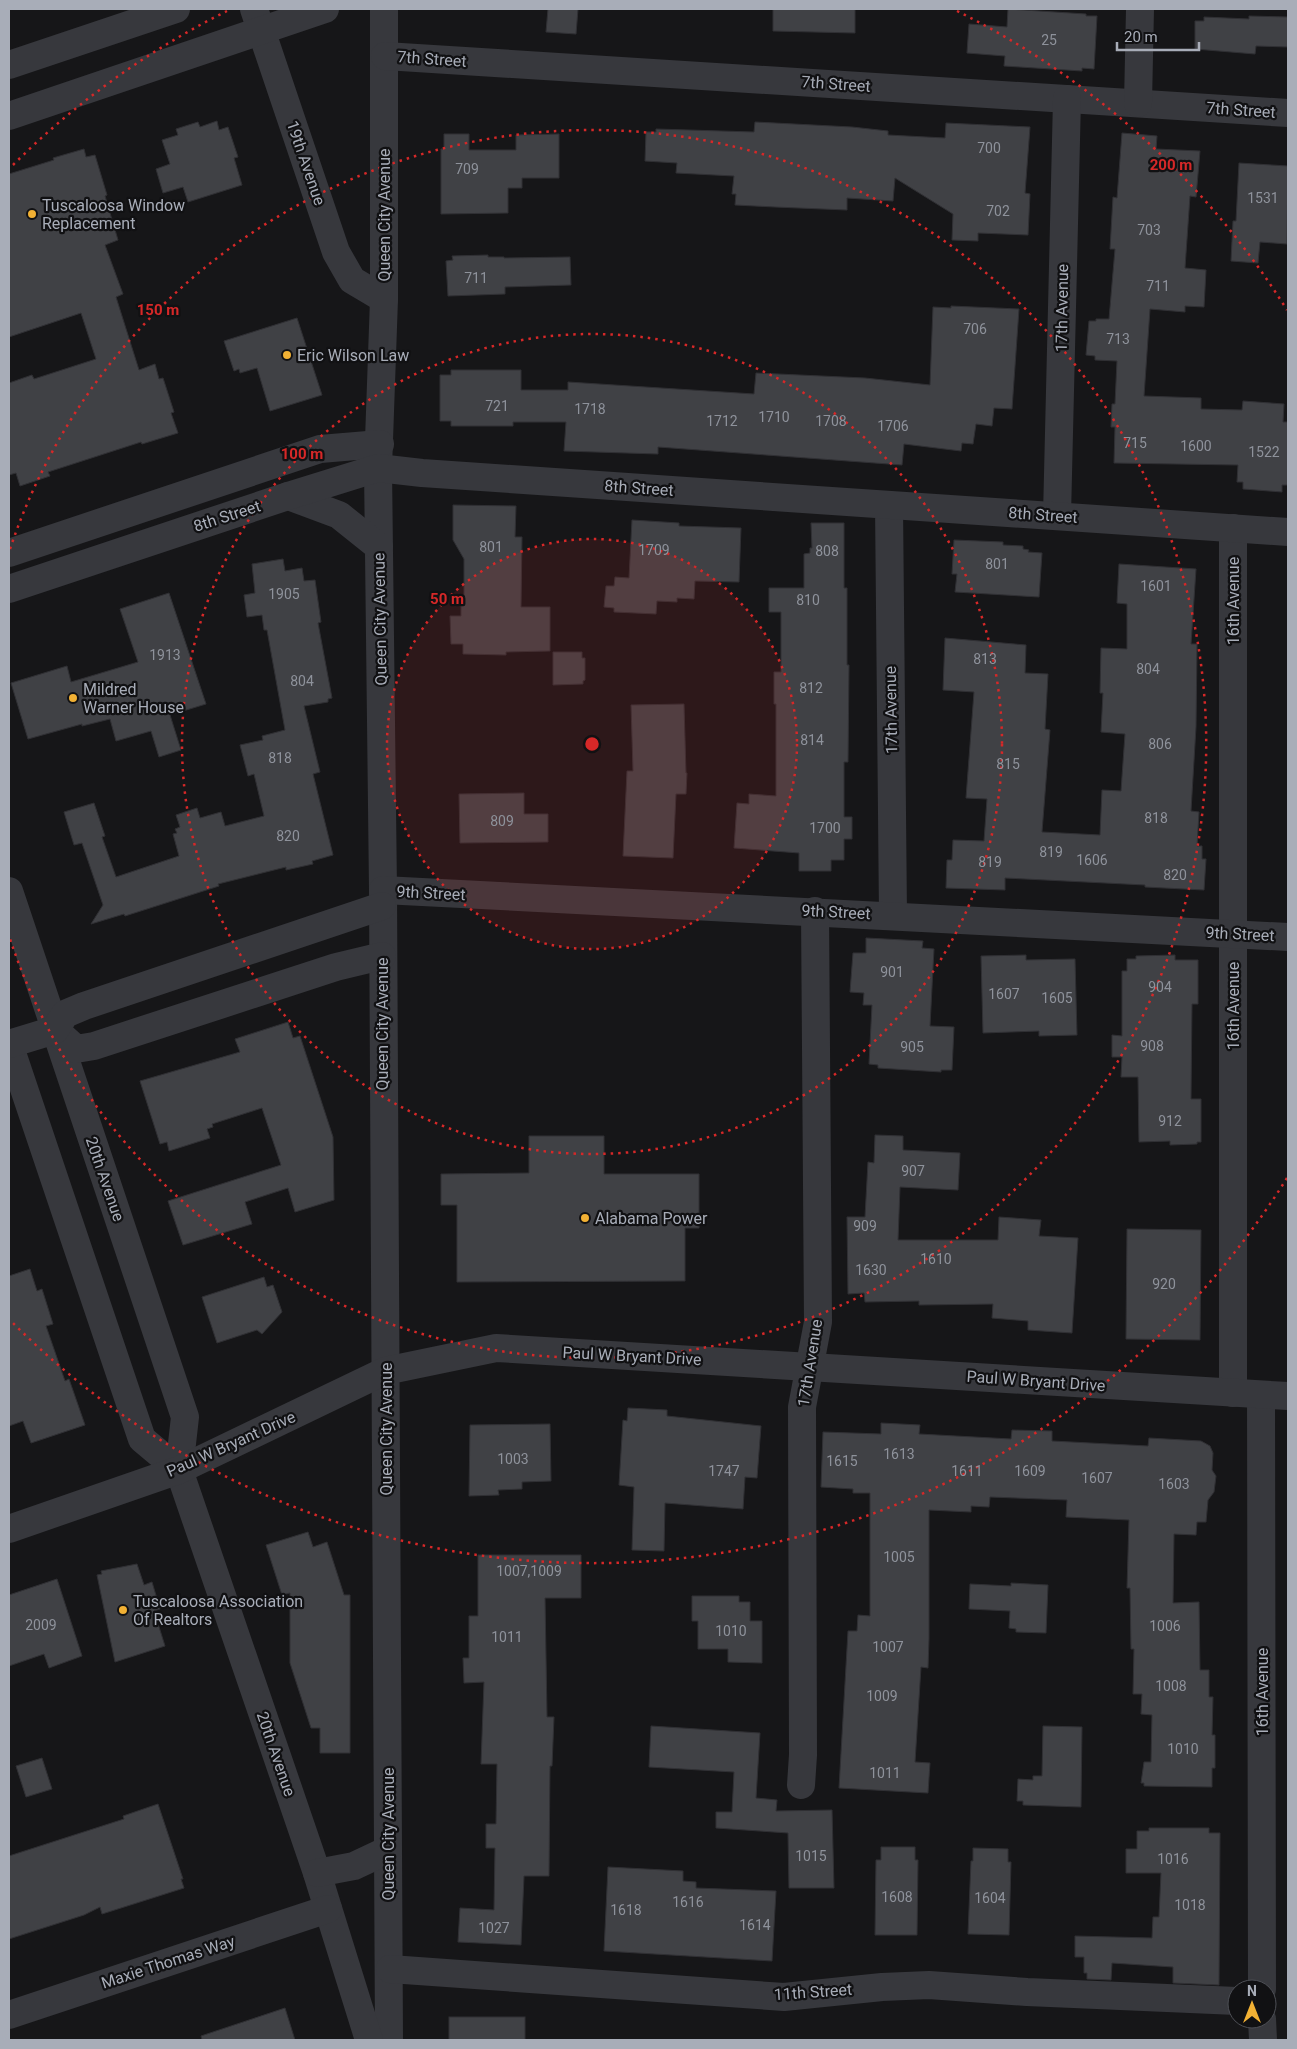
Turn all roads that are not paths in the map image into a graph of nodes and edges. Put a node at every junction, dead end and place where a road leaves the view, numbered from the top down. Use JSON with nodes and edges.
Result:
{"nodes":[{"id":1,"x":176,"y":9,"type":"edge"},
{"id":2,"x":325,"y":9,"type":"edge"},
{"id":3,"x":384,"y":9,"type":"edge"},
{"id":4,"x":1140,"y":9,"type":"edge"},
{"id":5,"x":258,"y":20,"type":"edge"},
{"id":6,"x":384,"y":56,"type":"junction"},
{"id":7,"x":9,"y":65,"type":"edge"},
{"id":8,"x":1066,"y":99,"type":"junction"},
{"id":9,"x":1138,"y":103,"type":"junction"},
{"id":10,"x":1288,"y":113,"type":"edge"},
{"id":11,"x":9,"y":116,"type":"edge"},
{"id":12,"x":384,"y":298,"type":"junction"},
{"id":13,"x":379,"y":456,"type":"junction"},
{"id":14,"x":288,"y":496,"type":"junction"},
{"id":15,"x":889,"y":505,"type":"junction"},
{"id":16,"x":1057,"y":516,"type":"junction"},
{"id":17,"x":1233,"y":528,"type":"junction"},
{"id":18,"x":1288,"y":532,"type":"edge"},
{"id":19,"x":379,"y":547,"type":"junction"},
{"id":20,"x":9,"y":553,"type":"edge"},
{"id":21,"x":9,"y":589,"type":"edge"},
{"id":22,"x":9,"y":891,"type":"edge"},
{"id":23,"x":382,"y":898,"type":"junction"},
{"id":24,"x":815,"y":911,"type":"junction"},
{"id":25,"x":893,"y":914,"type":"junction"},
{"id":26,"x":1233,"y":934,"type":"junction"},
{"id":27,"x":1288,"y":937,"type":"edge"},
{"id":28,"x":382,"y":956,"type":"junction"},
{"id":29,"x":55,"y":1030,"type":"junction"},
{"id":30,"x":9,"y":1044,"type":"edge"},
{"id":31,"x":810,"y":1367,"type":"junction"},
{"id":32,"x":385,"y":1371,"type":"junction"},
{"id":33,"x":1233,"y":1393,"type":"junction"},
{"id":34,"x":1261,"y":1395,"type":"junction"},
{"id":35,"x":1288,"y":1396,"type":"edge"},
{"id":36,"x":179,"y":1470,"type":"junction"},
{"id":37,"x":9,"y":1529,"type":"edge"},
{"id":38,"x":801,"y":1785,"type":"dead end"},
{"id":39,"x":388,"y":1850,"type":"junction"},
{"id":40,"x":317,"y":1873,"type":"junction"},
{"id":41,"x":328,"y":1909,"type":"junction"},
{"id":42,"x":390,"y":1969,"type":"junction"},
{"id":43,"x":1262,"y":1979,"type":"edge"},
{"id":44,"x":1227,"y":2001,"type":"edge"},
{"id":45,"x":9,"y":2015,"type":"edge"},
{"id":46,"x":369,"y":2040,"type":"edge"},
{"id":47,"x":389,"y":2040,"type":"edge"}],
"edges":[{"from":1,"to":7,"type":"street"},
{"from":2,"to":5,"type":"street"},
{"from":3,"to":6,"type":"street","name":"Queen City Avenue"},
{"from":4,"to":9,"type":"street"},
{"from":5,"to":11,"type":"street"},
{"from":5,"to":12,"type":"street","name":"19th Avenue"},
{"from":6,"to":8,"type":"street","name":"7th Street"},
{"from":6,"to":12,"type":"street","name":"Queen City Avenue"},
{"from":8,"to":9,"type":"street","name":"7th Street"},
{"from":8,"to":16,"type":"street","name":"17th Avenue"},
{"from":9,"to":10,"type":"street","name":"7th Street"},
{"from":12,"to":13,"type":"street","name":"Queen City Avenue"},
{"from":13,"to":14,"type":"street","name":"8th Street"},
{"from":13,"to":15,"type":"street","name":"8th Street"},
{"from":13,"to":19,"type":"street","name":"Queen City Avenue"},
{"from":13,"to":20,"type":"street","name":"8th Street"},
{"from":14,"to":19,"type":"street"},
{"from":14,"to":21,"type":"street","name":"8th Street"},
{"from":15,"to":16,"type":"street","name":"8th Street"},
{"from":15,"to":25,"type":"street","name":"17th Avenue"},
{"from":16,"to":17,"type":"street","name":"8th Street"},
{"from":17,"to":18,"type":"street","name":"8th Street"},
{"from":17,"to":26,"type":"street","name":"16th Avenue"},
{"from":19,"to":23,"type":"street","name":"Queen City Avenue"},
{"from":22,"to":29,"type":"street","name":"20th Avenue"},
{"from":23,"to":24,"type":"street","name":"9th Street"},
{"from":23,"to":28,"type":"street","name":"Queen City Avenue"},
{"from":23,"to":29,"type":"street","name":"9th Street"},
{"from":24,"to":25,"type":"street","name":"9th Street"},
{"from":24,"to":31,"type":"street","name":"17th Avenue"},
{"from":25,"to":26,"type":"street","name":"9th Street"},
{"from":26,"to":27,"type":"street","name":"9th Street"},
{"from":26,"to":33,"type":"street","name":"16th Avenue"},
{"from":28,"to":29,"type":"street"},
{"from":28,"to":32,"type":"street","name":"Queen City Avenue"},
{"from":29,"to":30,"type":"street"},
{"from":29,"to":36,"type":"street","name":"20th Avenue"},
{"from":30,"to":36,"type":"street"},
{"from":31,"to":32,"type":"street","name":"Paul W Bryant Drive"},
{"from":31,"to":33,"type":"street","name":"Paul W Bryant Drive"},
{"from":31,"to":38,"type":"street","name":"17th Avenue"},
{"from":32,"to":36,"type":"street","name":"Paul W Bryant Drive"},
{"from":32,"to":39,"type":"street","name":"Queen City Avenue"},
{"from":33,"to":34,"type":"street","name":"Paul W Bryant Drive"},
{"from":34,"to":35,"type":"street","name":"Paul W Bryant Drive"},
{"from":34,"to":43,"type":"street","name":"16th Avenue"},
{"from":36,"to":37,"type":"street","name":"Paul W Bryant Drive"},
{"from":36,"to":40,"type":"street","name":"20th Avenue"},
{"from":39,"to":40,"type":"street"},
{"from":39,"to":42,"type":"street","name":"Queen City Avenue"},
{"from":40,"to":41,"type":"street","name":"20th Avenue"},
{"from":41,"to":45,"type":"street","name":"Maxie Thomas Way"},
{"from":41,"to":46,"type":"street","name":"20th Avenue"},
{"from":42,"to":44,"type":"street","name":"11th Street"},
{"from":42,"to":47,"type":"street","name":"Queen City Avenue"}]}
